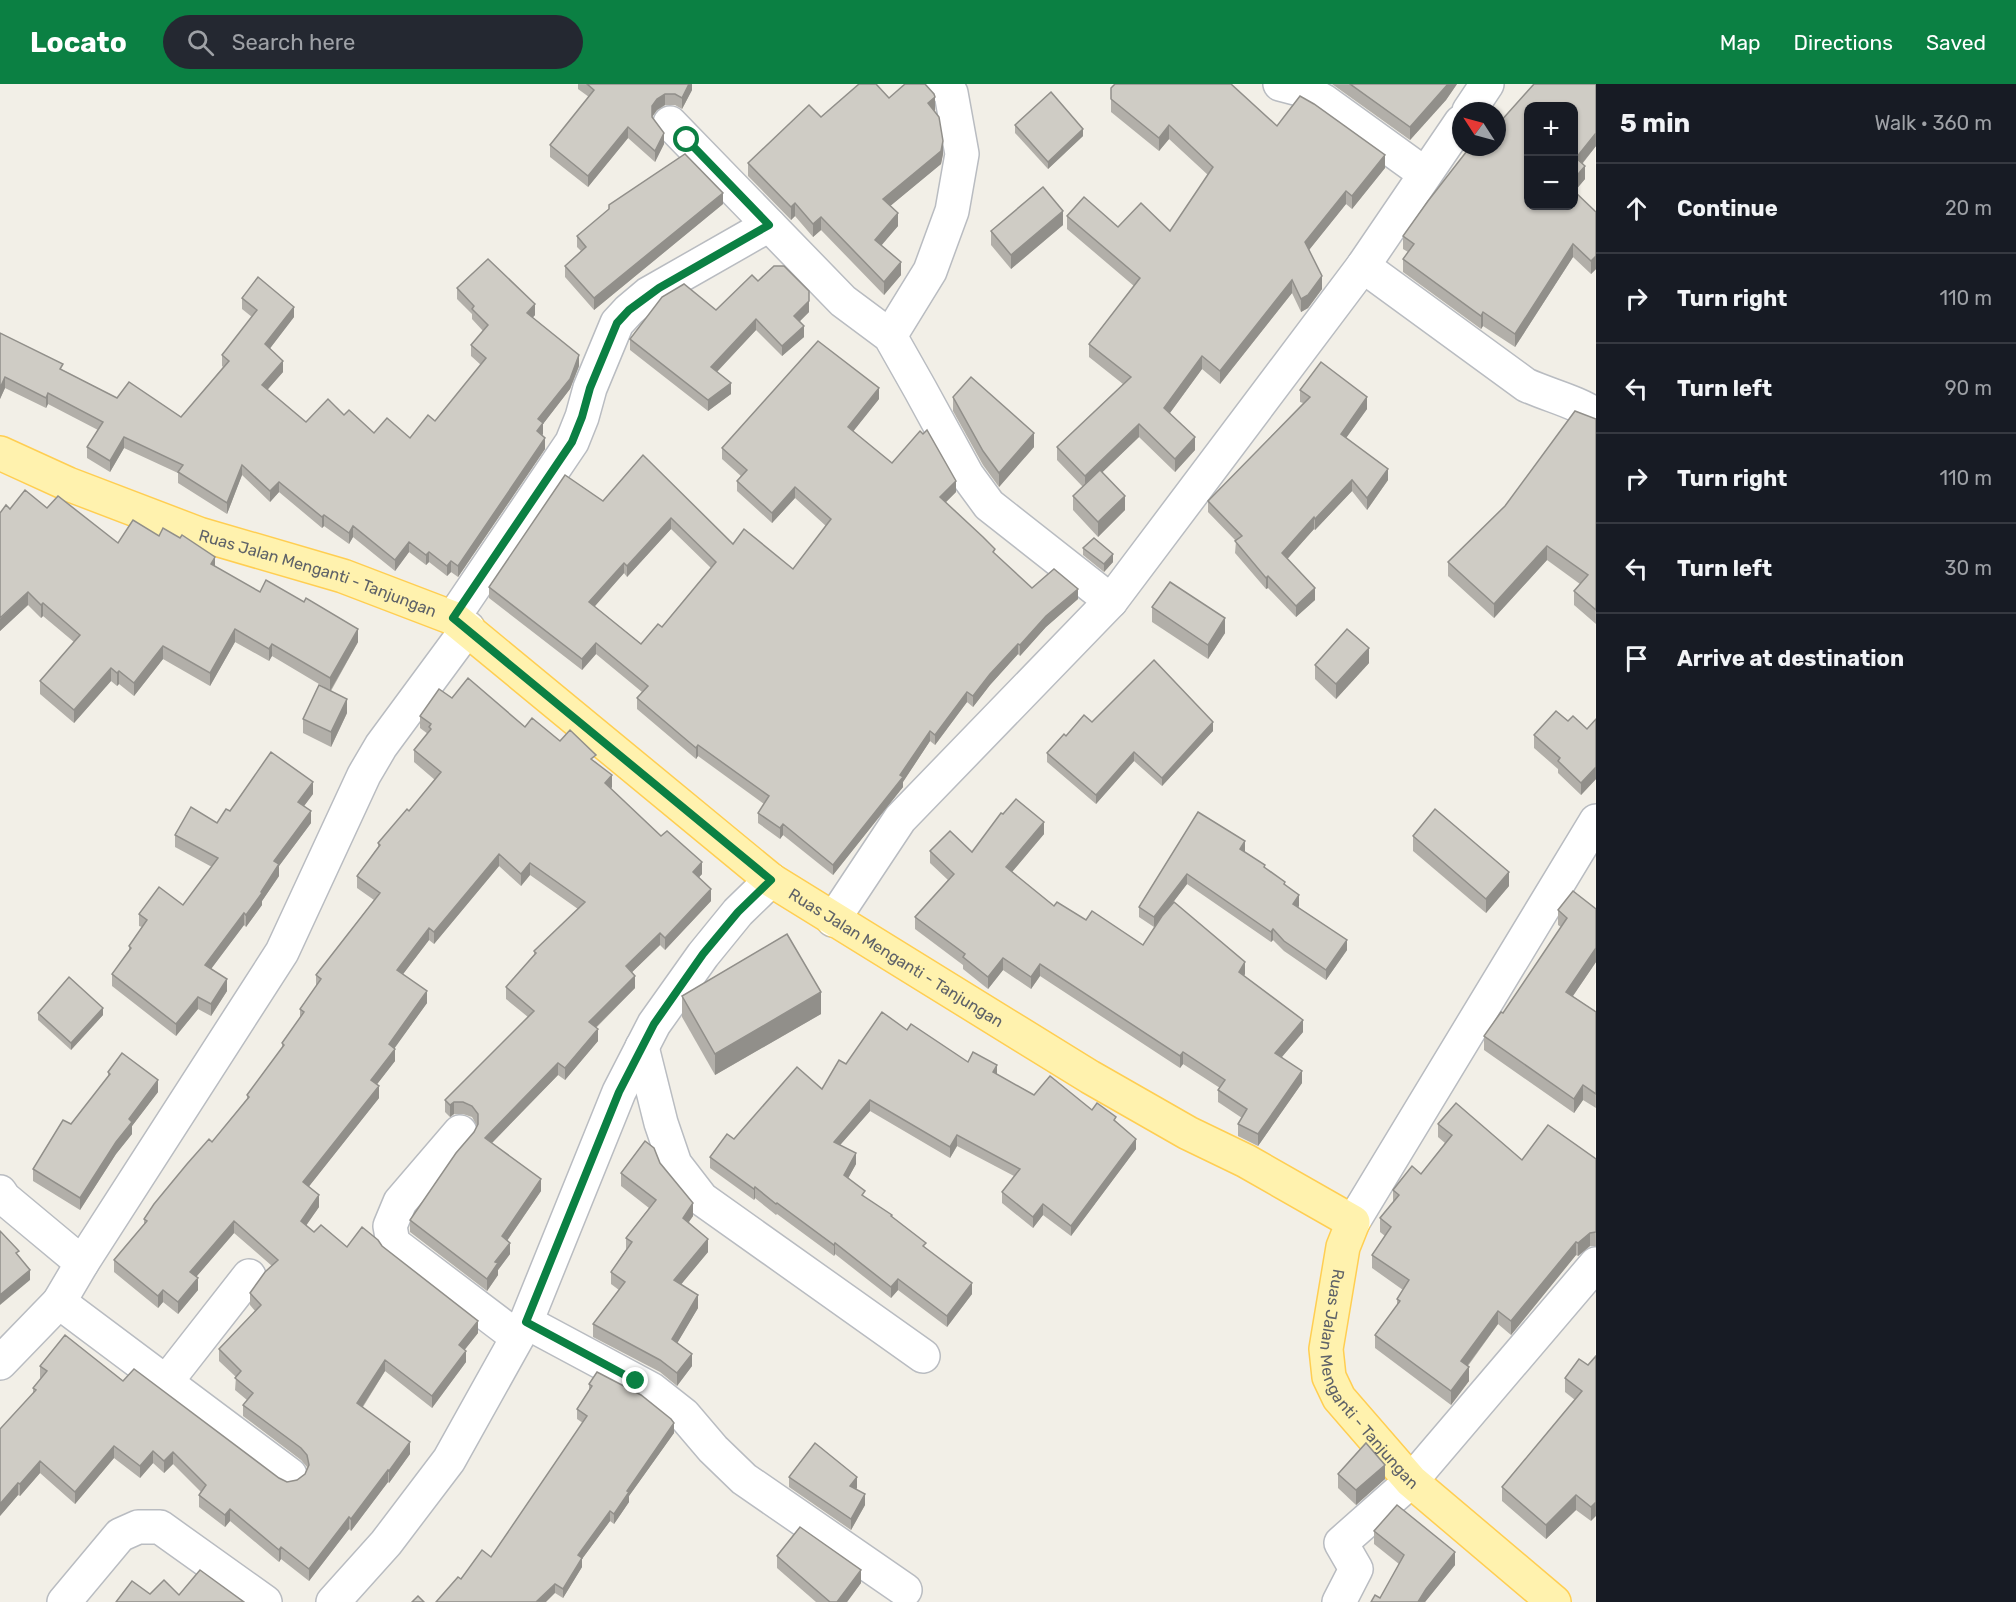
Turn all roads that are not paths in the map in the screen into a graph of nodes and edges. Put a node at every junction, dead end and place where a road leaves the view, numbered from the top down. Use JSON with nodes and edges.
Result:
{"nodes":[{"id":1,"x":1280,"y":84,"type":"edge"},
{"id":2,"x":1487,"y":84,"type":"edge"},
{"id":3,"x":952,"y":87,"type":"edge"},
{"id":4,"x":1474,"y":102,"type":"edge"},
{"id":5,"x":670,"y":123,"type":"dead end"},
{"id":6,"x":1452,"y":135,"type":"edge"},
{"id":7,"x":1425,"y":174,"type":"junction"},
{"id":8,"x":769,"y":225,"type":"junction"},
{"id":9,"x":1363,"y":266,"type":"junction"},
{"id":10,"x":890,"y":336,"type":"junction"},
{"id":11,"x":1596,"y":415,"type":"edge"},
{"id":12,"x":0,"y":453,"type":"edge"},
{"id":13,"x":1112,"y":601,"type":"junction"},
{"id":14,"x":461,"y":623,"type":"junction"},
{"id":15,"x":1596,"y":821,"type":"edge"},
{"id":16,"x":771,"y":880,"type":"junction"},
{"id":17,"x":833,"y":920,"type":"junction"},
{"id":18,"x":642,"y":1047,"type":"junction"},
{"id":19,"x":460,"y":1132,"type":"dead end"},
{"id":20,"x":0,"y":1192,"type":"edge"},
{"id":21,"x":1353,"y":1222,"type":"junction"},
{"id":22,"x":82,"y":1263,"type":"junction"},
{"id":23,"x":1596,"y":1264,"type":"edge"},
{"id":24,"x":249,"y":1276,"type":"dead end"},
{"id":25,"x":59,"y":1302,"type":"junction"},
{"id":26,"x":521,"y":1330,"type":"junction"},
{"id":27,"x":923,"y":1356,"type":"dead end"},
{"id":28,"x":0,"y":1363,"type":"edge"},
{"id":29,"x":166,"y":1382,"type":"junction"},
{"id":30,"x":290,"y":1475,"type":"dead end"},
{"id":31,"x":1411,"y":1481,"type":"junction"},
{"id":32,"x":905,"y":1590,"type":"dead end"},
{"id":33,"x":64,"y":1602,"type":"edge"},
{"id":34,"x":265,"y":1602,"type":"edge"},
{"id":35,"x":333,"y":1602,"type":"edge"},
{"id":36,"x":1339,"y":1602,"type":"edge"},
{"id":37,"x":1554,"y":1602,"type":"edge"}],
"edges":[{"from":1,"to":7,"type":"street"},
{"from":2,"to":4,"type":"street"},
{"from":3,"to":10,"type":"street"},
{"from":5,"to":8,"type":"street"},
{"from":6,"to":7,"type":"street"},
{"from":7,"to":9,"type":"street"},
{"from":8,"to":10,"type":"street"},
{"from":8,"to":14,"type":"street"},
{"from":9,"to":11,"type":"street"},
{"from":9,"to":13,"type":"street"},
{"from":10,"to":13,"type":"street"},
{"from":12,"to":14,"type":"main road","name":"Ruas Jalan Menganti - Tanjungan"},
{"from":13,"to":17,"type":"street"},
{"from":14,"to":16,"type":"main road","name":"Ruas Jalan Menganti - Tanjungan"},
{"from":14,"to":22,"type":"street"},
{"from":15,"to":21,"type":"street"},
{"from":16,"to":17,"type":"main road","name":"Ruas Jalan Menganti - Tanjungan"},
{"from":16,"to":18,"type":"street"},
{"from":17,"to":21,"type":"main road","name":"Ruas Jalan Menganti - Tanjungan"},
{"from":18,"to":26,"type":"street"},
{"from":18,"to":27,"type":"street"},
{"from":19,"to":26,"type":"street"},
{"from":20,"to":22,"type":"street"},
{"from":21,"to":31,"type":"main road","name":"Ruas Jalan Menganti - Tanjungan"},
{"from":22,"to":25,"type":"street"},
{"from":23,"to":31,"type":"street"},
{"from":24,"to":29,"type":"street"},
{"from":25,"to":28,"type":"street"},
{"from":25,"to":29,"type":"street"},
{"from":26,"to":32,"type":"street"},
{"from":26,"to":35,"type":"street"},
{"from":29,"to":30,"type":"street"},
{"from":31,"to":36,"type":"street"},
{"from":31,"to":37,"type":"main road","name":"Ruas Jalan Menganti - Tanjungan"},
{"from":33,"to":34,"type":"street"}]}
